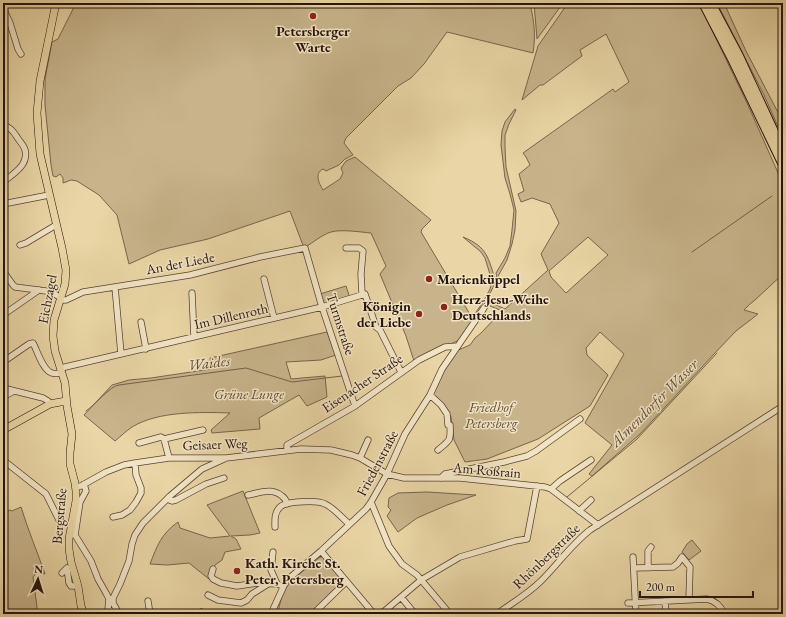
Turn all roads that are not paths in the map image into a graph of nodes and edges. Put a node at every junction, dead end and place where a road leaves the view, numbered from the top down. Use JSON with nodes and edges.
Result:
{"nodes":[{"id":1,"x":56,"y":3,"type":"edge"},
{"id":2,"x":703,"y":3,"type":"edge"},
{"id":3,"x":711,"y":3,"type":"edge"},
{"id":4,"x":3,"y":8,"type":"edge"},
{"id":5,"x":21,"y":54,"type":"dead end"},
{"id":6,"x":3,"y":125,"type":"edge"},
{"id":7,"x":783,"y":151,"type":"edge"},
{"id":8,"x":783,"y":165,"type":"edge"},
{"id":9,"x":3,"y":182,"type":"edge"},
{"id":10,"x":49,"y":195,"type":"junction"},
{"id":11,"x":3,"y":204,"type":"edge"},
{"id":12,"x":56,"y":225,"type":"junction"},
{"id":13,"x":20,"y":244,"type":"dead end"},
{"id":14,"x":305,"y":248,"type":"joint"},
{"id":15,"x":346,"y":248,"type":"dead end"},
{"id":16,"x":3,"y":271,"type":"edge"},
{"id":17,"x":264,"y":279,"type":"dead end"},
{"id":18,"x":115,"y":287,"type":"junction"},
{"id":19,"x":39,"y":290,"type":"junction"},
{"id":20,"x":192,"y":293,"type":"dead end"},
{"id":21,"x":362,"y":294,"type":"junction"},
{"id":22,"x":61,"y":299,"type":"junction"},
{"id":23,"x":322,"y":307,"type":"junction"},
{"id":24,"x":484,"y":308,"type":"dead end"},
{"id":25,"x":3,"y":315,"type":"edge"},
{"id":26,"x":274,"y":318,"type":"junction"},
{"id":27,"x":140,"y":322,"type":"dead end"},
{"id":28,"x":194,"y":337,"type":"junction"},
{"id":29,"x":458,"y":346,"type":"junction"},
{"id":30,"x":146,"y":349,"type":"junction"},
{"id":31,"x":121,"y":354,"type":"junction"},
{"id":32,"x":3,"y":362,"type":"edge"},
{"id":33,"x":62,"y":370,"type":"junction"},
{"id":34,"x":401,"y":372,"type":"junction"},
{"id":35,"x":3,"y":388,"type":"edge"},
{"id":36,"x":14,"y":391,"type":"junction"},
{"id":37,"x":430,"y":395,"type":"junction"},
{"id":38,"x":3,"y":397,"type":"edge"},
{"id":39,"x":66,"y":401,"type":"junction"},
{"id":40,"x":50,"y":404,"type":"junction"},
{"id":41,"x":355,"y":406,"type":"junction"},
{"id":42,"x":783,"y":406,"type":"edge"},
{"id":43,"x":580,"y":419,"type":"dead end"},
{"id":44,"x":3,"y":430,"type":"edge"},
{"id":45,"x":203,"y":430,"type":"dead end"},
{"id":46,"x":164,"y":439,"type":"junction"},
{"id":47,"x":368,"y":440,"type":"dead end"},
{"id":48,"x":139,"y":443,"type":"dead end"},
{"id":49,"x":287,"y":450,"type":"junction"},
{"id":50,"x":438,"y":450,"type":"dead end"},
{"id":51,"x":169,"y":458,"type":"junction"},
{"id":52,"x":226,"y":458,"type":"junction"},
{"id":53,"x":360,"y":458,"type":"junction"},
{"id":54,"x":3,"y":460,"type":"edge"},
{"id":55,"x":591,"y":460,"type":"dead end"},
{"id":56,"x":135,"y":463,"type":"junction"},
{"id":57,"x":387,"y":474,"type":"junction"},
{"id":58,"x":224,"y":478,"type":"dead end"},
{"id":59,"x":441,"y":478,"type":"junction"},
{"id":60,"x":84,"y":484,"type":"junction"},
{"id":61,"x":538,"y":486,"type":"junction"},
{"id":62,"x":76,"y":487,"type":"junction"},
{"id":63,"x":551,"y":489,"type":"junction"},
{"id":64,"x":248,"y":495,"type":"dead end"},
{"id":65,"x":168,"y":499,"type":"junction"},
{"id":66,"x":591,"y":500,"type":"dead end"},
{"id":67,"x":371,"y":502,"type":"junction"},
{"id":68,"x":287,"y":504,"type":"junction"},
{"id":69,"x":579,"y":511,"type":"junction"},
{"id":70,"x":113,"y":518,"type":"dead end"},
{"id":71,"x":60,"y":522,"type":"dead end"},
{"id":72,"x":349,"y":524,"type":"junction"},
{"id":73,"x":598,"y":525,"type":"junction"},
{"id":74,"x":275,"y":527,"type":"dead end"},
{"id":75,"x":651,"y":547,"type":"dead end"},
{"id":76,"x":321,"y":551,"type":"junction"},
{"id":77,"x":274,"y":552,"type":"dead end"},
{"id":78,"x":633,"y":557,"type":"dead end"},
{"id":79,"x":634,"y":568,"type":"junction"},
{"id":80,"x":648,"y":568,"type":"junction"},
{"id":81,"x":212,"y":569,"type":"dead end"},
{"id":82,"x":62,"y":573,"type":"dead end"},
{"id":83,"x":422,"y":580,"type":"junction"},
{"id":84,"x":346,"y":582,"type":"junction"},
{"id":85,"x":268,"y":584,"type":"junction"},
{"id":86,"x":277,"y":584,"type":"junction"},
{"id":87,"x":78,"y":586,"type":"junction"},
{"id":88,"x":284,"y":586,"type":"junction"},
{"id":89,"x":208,"y":595,"type":"dead end"},
{"id":90,"x":401,"y":596,"type":"junction"},
{"id":91,"x":689,"y":599,"type":"junction"},
{"id":92,"x":148,"y":601,"type":"dead end"},
{"id":93,"x":665,"y":601,"type":"junction"},
{"id":94,"x":636,"y":602,"type":"junction"},
{"id":95,"x":628,"y":603,"type":"dead end"},
{"id":96,"x":84,"y":613,"type":"edge"},
{"id":97,"x":73,"y":614,"type":"edge"},
{"id":98,"x":119,"y":614,"type":"edge"},
{"id":99,"x":150,"y":614,"type":"edge"},
{"id":100,"x":271,"y":614,"type":"edge"},
{"id":101,"x":313,"y":614,"type":"edge"},
{"id":102,"x":374,"y":614,"type":"edge"},
{"id":103,"x":381,"y":614,"type":"edge"},
{"id":104,"x":415,"y":614,"type":"edge"},
{"id":105,"x":450,"y":614,"type":"edge"},
{"id":106,"x":497,"y":614,"type":"edge"},
{"id":107,"x":636,"y":614,"type":"edge"},
{"id":108,"x":666,"y":614,"type":"edge"},
{"id":109,"x":724,"y":614,"type":"edge"}],
"edges":[{"from":1,"to":10,"type":"main road","name":"Eichzagel"},
{"from":2,"to":8,"type":"highway"},
{"from":3,"to":7,"type":"highway"},
{"from":4,"to":5,"type":"street"},
{"from":6,"to":9,"type":"street"},
{"from":10,"to":11,"type":"street"},
{"from":10,"to":12,"type":"main road","name":"Eichzagel"},
{"from":12,"to":13,"type":"street"},
{"from":12,"to":22,"type":"main road","name":"Eichzagel"},
{"from":14,"to":18,"type":"street","name":"An der Liede"},
{"from":14,"to":23,"type":"street","name":"Turmstraße"},
{"from":15,"to":21,"type":"street"},
{"from":16,"to":19,"type":"street"},
{"from":17,"to":26,"type":"street"},
{"from":18,"to":22,"type":"street","name":"An der Liede"},
{"from":18,"to":31,"type":"street"},
{"from":19,"to":22,"type":"street"},
{"from":19,"to":25,"type":"street"},
{"from":20,"to":28,"type":"street"},
{"from":21,"to":23,"type":"street"},
{"from":21,"to":34,"type":"street"},
{"from":22,"to":33,"type":"main road","name":"Eichzagel"},
{"from":23,"to":26,"type":"street","name":"Im Dillenroth"},
{"from":23,"to":41,"type":"street","name":"Turmstraße"},
{"from":24,"to":29,"type":"street","name":"Friedenstraße"},
{"from":26,"to":28,"type":"street","name":"Im Dillenroth"},
{"from":27,"to":30,"type":"street"},
{"from":28,"to":30,"type":"street","name":"Im Dillenroth"},
{"from":29,"to":34,"type":"street","name":"Eisenacher Straße"},
{"from":29,"to":37,"type":"street","name":"Friedenstraße"},
{"from":30,"to":31,"type":"street","name":"Im Dillenroth"},
{"from":31,"to":33,"type":"street","name":"Im Dillenroth"},
{"from":32,"to":33,"type":"street"},
{"from":33,"to":39,"type":"main road","name":"Eichzagel"},
{"from":34,"to":41,"type":"street","name":"Eisenacher Straße"},
{"from":35,"to":36,"type":"street"},
{"from":36,"to":38,"type":"street"},
{"from":36,"to":40,"type":"street"},
{"from":37,"to":50,"type":"street"},
{"from":37,"to":57,"type":"street","name":"Friedenstraße"},
{"from":39,"to":40,"type":"main road"},
{"from":39,"to":62,"type":"main road","name":"Bergstraße"},
{"from":40,"to":44,"type":"main road"},
{"from":41,"to":49,"type":"street","name":"Eisenacher Straße"},
{"from":42,"to":73,"type":"street","name":"Rhönbergstraße"},
{"from":43,"to":59,"type":"street"},
{"from":45,"to":46,"type":"street"},
{"from":46,"to":48,"type":"street"},
{"from":46,"to":51,"type":"street"},
{"from":47,"to":53,"type":"street"},
{"from":49,"to":52,"type":"street","name":"Geisaer Weg"},
{"from":49,"to":53,"type":"street","name":"Geisaer Weg"},
{"from":51,"to":52,"type":"street","name":"Geisaer Weg"},
{"from":51,"to":56,"type":"street","name":"Geisaer Weg"},
{"from":52,"to":65,"type":"street"},
{"from":53,"to":57,"type":"street","name":"Geisaer Weg"},
{"from":54,"to":71,"type":"street"},
{"from":55,"to":63,"type":"street"},
{"from":56,"to":60,"type":"street","name":"Geisaer Weg"},
{"from":56,"to":70,"type":"street"},
{"from":57,"to":59,"type":"street","name":"Am Roßrain"},
{"from":57,"to":67,"type":"street","name":"Friedenstraße"},
{"from":58,"to":65,"type":"street"},
{"from":59,"to":61,"type":"street","name":"Am Roßrain"},
{"from":60,"to":62,"type":"street","name":"Geisaer Weg"},
{"from":60,"to":98,"type":"street"},
{"from":61,"to":63,"type":"street","name":"Am Roßrain"},
{"from":61,"to":83,"type":"street"},
{"from":62,"to":87,"type":"main road","name":"Bergstraße"},
{"from":63,"to":69,"type":"street","name":"Am Roßrain"},
{"from":64,"to":68,"type":"street"},
{"from":65,"to":98,"type":"street"},
{"from":66,"to":69,"type":"street"},
{"from":67,"to":72,"type":"street","name":"Friedenstraße"},
{"from":67,"to":83,"type":"street"},
{"from":68,"to":72,"type":"street"},
{"from":68,"to":74,"type":"street"},
{"from":69,"to":73,"type":"street","name":"Am Roßrain"},
{"from":72,"to":76,"type":"street","name":"Friedenstraße"},
{"from":73,"to":106,"type":"street","name":"Rhönbergstraße"},
{"from":75,"to":80,"type":"street"},
{"from":76,"to":84,"type":"street"},
{"from":76,"to":88,"type":"street","name":"Friedenstraße"},
{"from":77,"to":86,"type":"street"},
{"from":78,"to":79,"type":"street"},
{"from":79,"to":80,"type":"street"},
{"from":79,"to":94,"type":"street"},
{"from":80,"to":91,"type":"street"},
{"from":81,"to":85,"type":"street"},
{"from":82,"to":87,"type":"street","name":"Bergstraße"},
{"from":83,"to":90,"type":"street"},
{"from":83,"to":105,"type":"street"},
{"from":84,"to":101,"type":"street"},
{"from":84,"to":102,"type":"street"},
{"from":85,"to":86,"type":"street"},
{"from":85,"to":89,"type":"street"},
{"from":86,"to":88,"type":"street"},
{"from":87,"to":96,"type":"main road","name":"Bergstraße"},
{"from":88,"to":100,"type":"street","name":"Friedenstraße"},
{"from":90,"to":103,"type":"street"},
{"from":90,"to":104,"type":"street"},
{"from":91,"to":93,"type":"street"},
{"from":91,"to":109,"type":"street"},
{"from":92,"to":99,"type":"street"},
{"from":93,"to":94,"type":"street"},
{"from":93,"to":108,"type":"street"},
{"from":94,"to":95,"type":"street"},
{"from":94,"to":107,"type":"street"},
{"from":96,"to":97,"type":"street"}]}
